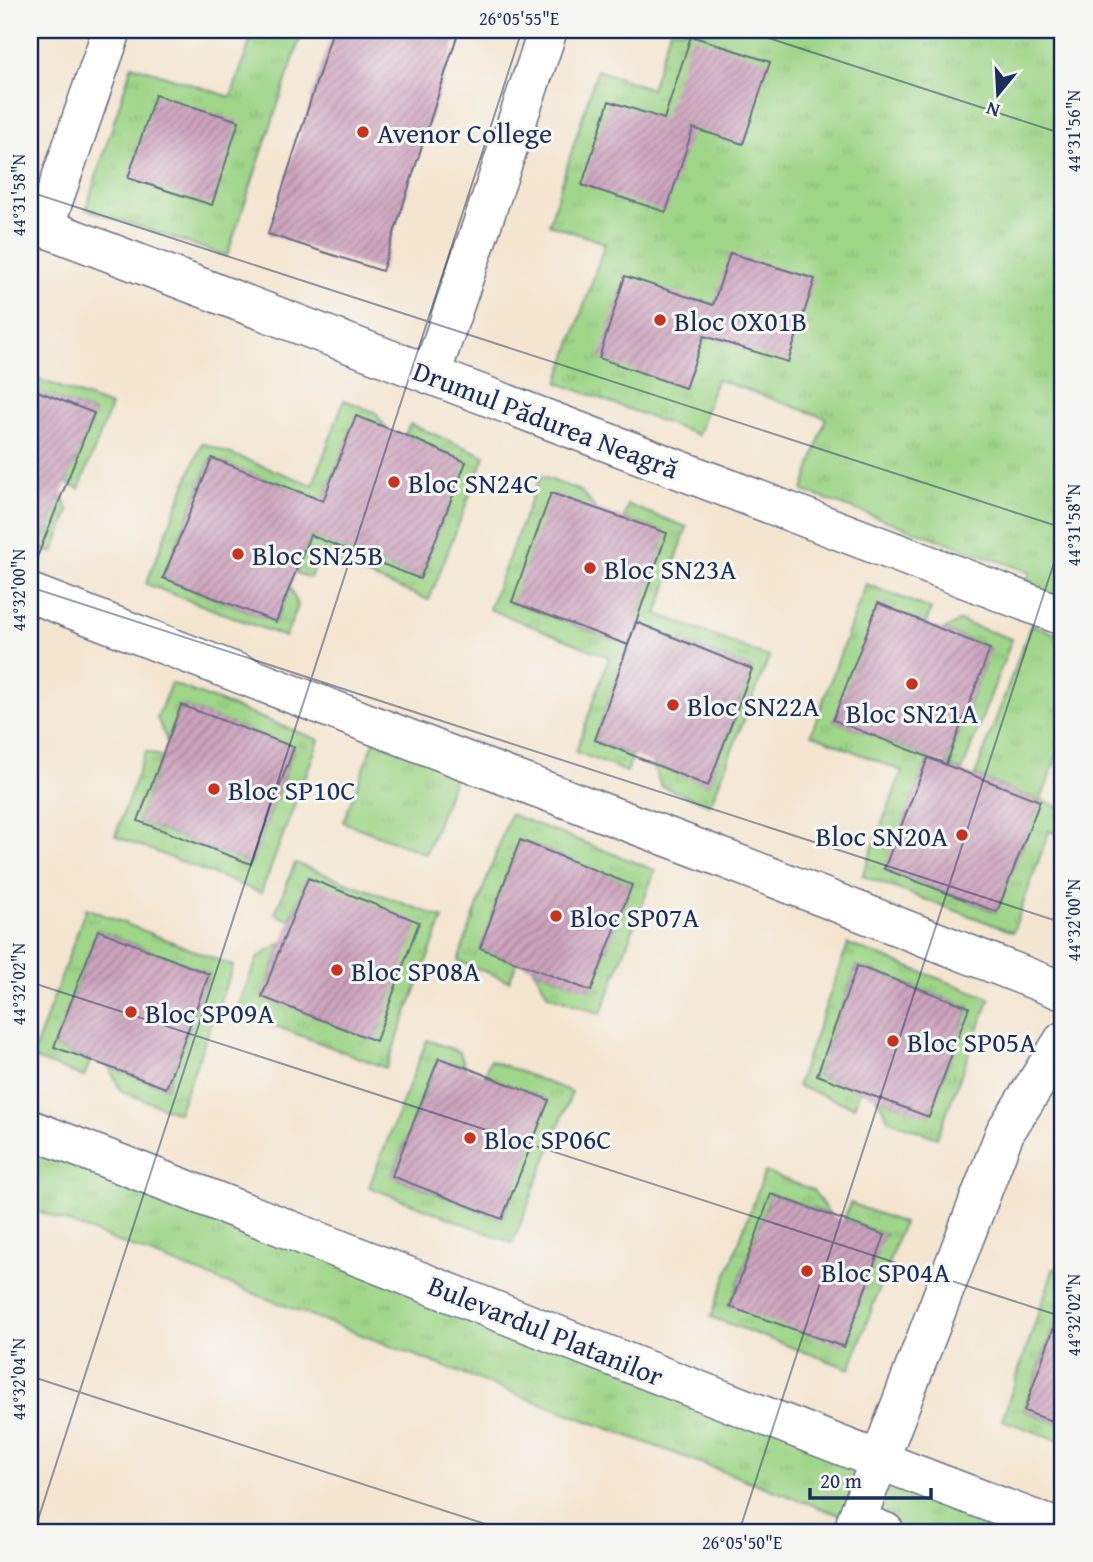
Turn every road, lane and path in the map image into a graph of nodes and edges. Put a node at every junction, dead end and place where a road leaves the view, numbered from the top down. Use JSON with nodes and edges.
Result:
{"nodes":[{"id":1,"x":112,"y":30,"type":"edge"},
{"id":2,"x":548,"y":30,"type":"edge"},
{"id":3,"x":37,"y":225,"type":"edge"},
{"id":4,"x":431,"y":375,"type":"junction"},
{"id":5,"x":30,"y":593,"type":"edge"},
{"id":6,"x":1063,"y":616,"type":"edge"},
{"id":7,"x":1063,"y":991,"type":"edge"},
{"id":8,"x":1063,"y":1041,"type":"edge"},
{"id":9,"x":30,"y":1129,"type":"edge"},
{"id":10,"x":878,"y":1461,"type":"junction"},
{"id":11,"x":870,"y":1527,"type":"edge"},
{"id":12,"x":1063,"y":1530,"type":"edge"}],
"edges":[{"from":1,"to":3,"type":"street"},
{"from":2,"to":4,"type":"street"},
{"from":3,"to":4,"type":"street","name":"Drumul Pădurea Neagră"},
{"from":4,"to":6,"type":"street","name":"Drumul Pădurea Neagră"},
{"from":5,"to":7,"type":"street"},
{"from":8,"to":10,"type":"street"},
{"from":9,"to":10,"type":"street","name":"Bulevardul Platanilor"},
{"from":10,"to":11,"type":"street"},
{"from":10,"to":12,"type":"street","name":"Bulevardul Platanilor"}]}
